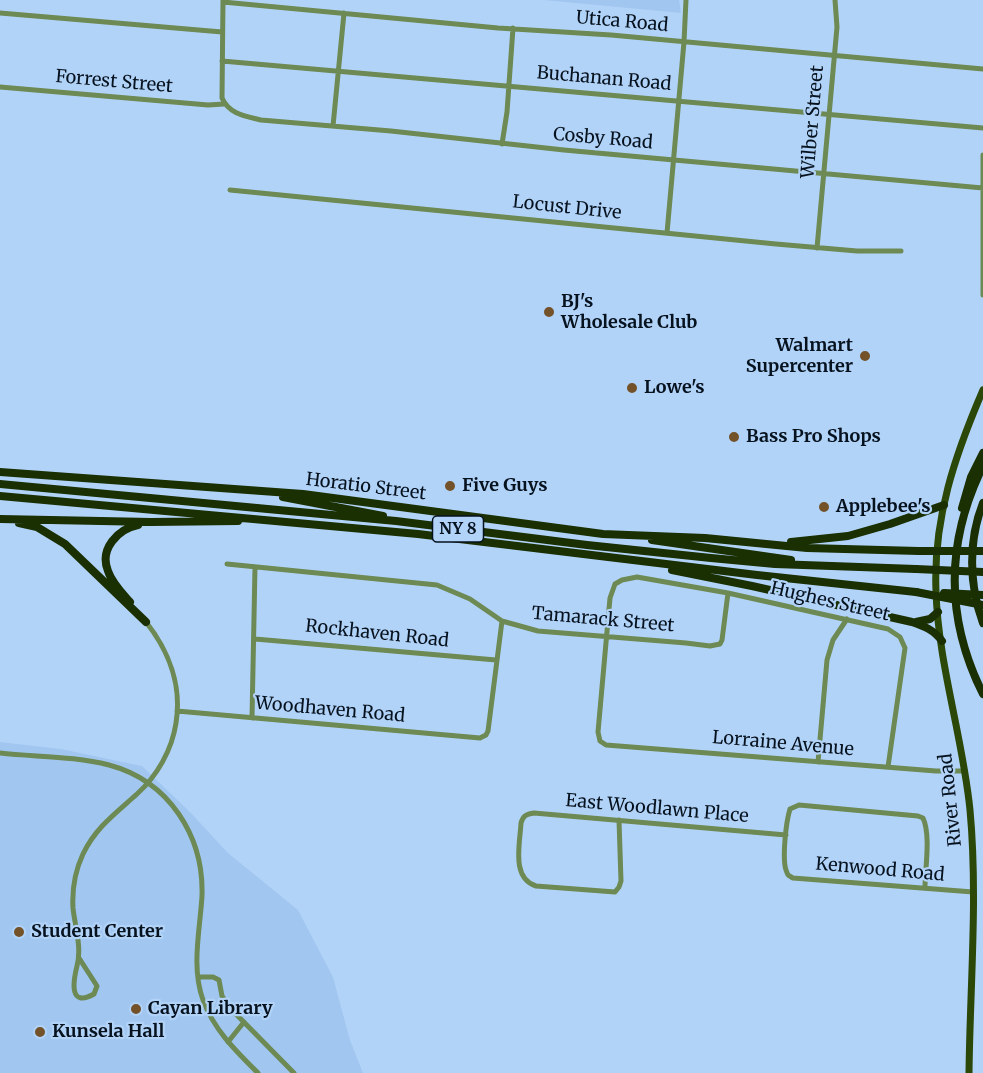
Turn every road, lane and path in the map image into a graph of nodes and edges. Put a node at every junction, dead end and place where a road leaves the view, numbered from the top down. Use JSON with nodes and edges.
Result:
{"nodes":[{"id":1,"x":686,"y":0,"type":"edge"},
{"id":2,"x":835,"y":0,"type":"edge"},
{"id":3,"x":223,"y":1,"type":"edge"},
{"id":4,"x":0,"y":13,"type":"edge"},
{"id":5,"x":344,"y":13,"type":"junction"},
{"id":6,"x":513,"y":28,"type":"junction"},
{"id":7,"x":222,"y":32,"type":"junction"},
{"id":8,"x":684,"y":42,"type":"junction"},
{"id":9,"x":834,"y":56,"type":"junction"},
{"id":10,"x":222,"y":61,"type":"junction"},
{"id":11,"x":983,"y":69,"type":"edge"},
{"id":12,"x":338,"y":70,"type":"junction"},
{"id":13,"x":508,"y":86,"type":"junction"},
{"id":14,"x":0,"y":87,"type":"edge"},
{"id":15,"x":679,"y":101,"type":"junction"},
{"id":16,"x":224,"y":104,"type":"junction"},
{"id":17,"x":829,"y":115,"type":"junction"},
{"id":18,"x":333,"y":126,"type":"junction"},
{"id":19,"x":983,"y":128,"type":"edge"},
{"id":20,"x":502,"y":144,"type":"junction"},
{"id":21,"x":983,"y":154,"type":"edge"},
{"id":22,"x":673,"y":160,"type":"junction"},
{"id":23,"x":823,"y":174,"type":"junction"},
{"id":24,"x":983,"y":188,"type":"edge"},
{"id":25,"x":230,"y":190,"type":"dead end"},
{"id":26,"x":667,"y":232,"type":"junction"},
{"id":27,"x":817,"y":248,"type":"junction"},
{"id":28,"x":902,"y":251,"type":"dead end"},
{"id":29,"x":983,"y":295,"type":"edge"},
{"id":30,"x":983,"y":390,"type":"edge"},
{"id":31,"x":983,"y":453,"type":"edge"},
{"id":32,"x":983,"y":466,"type":"edge"},
{"id":33,"x":0,"y":472,"type":"edge"},
{"id":34,"x":0,"y":484,"type":"edge"},
{"id":35,"x":242,"y":489,"type":"junction"},
{"id":36,"x":0,"y":496,"type":"edge"},
{"id":37,"x":983,"y":503,"type":"edge"},
{"id":38,"x":944,"y":505,"type":"junction"},
{"id":39,"x":0,"y":519,"type":"edge"},
{"id":40,"x":280,"y":521,"type":"junction"},
{"id":41,"x":396,"y":521,"type":"junction"},
{"id":42,"x":151,"y":522,"type":"junction"},
{"id":43,"x":629,"y":535,"type":"junction"},
{"id":44,"x":768,"y":544,"type":"junction"},
{"id":45,"x":956,"y":544,"type":"junction"},
{"id":46,"x":983,"y":551,"type":"edge"},
{"id":47,"x":632,"y":561,"type":"junction"},
{"id":48,"x":226,"y":564,"type":"dead end"},
{"id":49,"x":819,"y":565,"type":"junction"},
{"id":50,"x":255,"y":567,"type":"junction"},
{"id":51,"x":983,"y":572,"type":"edge"},
{"id":52,"x":916,"y":592,"type":"junction"},
{"id":53,"x":728,"y":593,"type":"junction"},
{"id":54,"x":983,"y":595,"type":"edge"},
{"id":55,"x":983,"y":605,"type":"edge"},
{"id":56,"x":938,"y":612,"type":"junction"},
{"id":57,"x":847,"y":619,"type":"junction"},
{"id":58,"x":502,"y":621,"type":"junction"},
{"id":59,"x":146,"y":622,"type":"junction"},
{"id":60,"x":912,"y":622,"type":"junction"},
{"id":61,"x":983,"y":623,"type":"edge"},
{"id":62,"x":607,"y":637,"type":"junction"},
{"id":63,"x":255,"y":639,"type":"junction"},
{"id":64,"x":942,"y":641,"type":"junction"},
{"id":65,"x":496,"y":660,"type":"junction"},
{"id":66,"x":983,"y":694,"type":"edge"},
{"id":67,"x":177,"y":711,"type":"junction"},
{"id":68,"x":252,"y":718,"type":"junction"},
{"id":69,"x":600,"y":741,"type":"joint"},
{"id":70,"x":0,"y":753,"type":"edge"},
{"id":71,"x":818,"y":762,"type":"junction"},
{"id":72,"x":888,"y":767,"type":"junction"},
{"id":73,"x":965,"y":771,"type":"junction"},
{"id":74,"x":148,"y":782,"type":"junction"},
{"id":75,"x":619,"y":820,"type":"junction"},
{"id":76,"x":786,"y":836,"type":"junction"},
{"id":77,"x":925,"y":888,"type":"junction"},
{"id":78,"x":973,"y":892,"type":"junction"},
{"id":79,"x":79,"y":958,"type":"junction"},
{"id":80,"x":198,"y":977,"type":"junction"},
{"id":81,"x":244,"y":1022,"type":"junction"},
{"id":82,"x":228,"y":1042,"type":"junction"},
{"id":83,"x":258,"y":1073,"type":"edge"},
{"id":84,"x":294,"y":1073,"type":"edge"},
{"id":85,"x":969,"y":1073,"type":"edge"}],
"edges":[{"from":1,"to":8,"type":"street"},
{"from":2,"to":9,"type":"street","name":"Wilber Street"},
{"from":3,"to":5,"type":"street","name":"Utica Road"},
{"from":3,"to":7,"type":"street"},
{"from":4,"to":7,"type":"street"},
{"from":5,"to":6,"type":"street","name":"Utica Road"},
{"from":5,"to":12,"type":"street"},
{"from":6,"to":8,"type":"street","name":"Utica Road"},
{"from":6,"to":13,"type":"street"},
{"from":7,"to":10,"type":"street"},
{"from":8,"to":9,"type":"street","name":"Utica Road"},
{"from":8,"to":15,"type":"street"},
{"from":9,"to":11,"type":"street","name":"Utica Road"},
{"from":9,"to":17,"type":"street","name":"Wilber Street"},
{"from":10,"to":12,"type":"street","name":"Buchanan Road"},
{"from":10,"to":16,"type":"street"},
{"from":12,"to":13,"type":"street","name":"Buchanan Road"},
{"from":12,"to":18,"type":"street"},
{"from":13,"to":15,"type":"street","name":"Buchanan Road"},
{"from":13,"to":20,"type":"street"},
{"from":14,"to":16,"type":"street","name":"Forrest Street"},
{"from":15,"to":17,"type":"street","name":"Buchanan Road"},
{"from":15,"to":22,"type":"street"},
{"from":16,"to":18,"type":"street","name":"Cosby Road"},
{"from":17,"to":19,"type":"street","name":"Buchanan Road"},
{"from":17,"to":23,"type":"street","name":"Wilber Street"},
{"from":18,"to":20,"type":"street","name":"Cosby Road"},
{"from":20,"to":22,"type":"street","name":"Cosby Road"},
{"from":21,"to":24,"type":"street"},
{"from":22,"to":23,"type":"street","name":"Cosby Road"},
{"from":22,"to":26,"type":"street"},
{"from":23,"to":24,"type":"street","name":"Cosby Road"},
{"from":23,"to":27,"type":"street","name":"Wilber Street"},
{"from":24,"to":29,"type":"street"},
{"from":25,"to":26,"type":"street","name":"Locust Drive"},
{"from":26,"to":27,"type":"street","name":"Locust Drive"},
{"from":27,"to":28,"type":"street","name":"Locust Drive"},
{"from":30,"to":38,"type":"main road","name":"River Road"},
{"from":31,"to":45,"type":"highway"},
{"from":32,"to":45,"type":"highway"},
{"from":33,"to":35,"type":"highway","name":"Horatio Street"},
{"from":34,"to":41,"type":"highway","number":"NY 8"},
{"from":35,"to":41,"type":"highway"},
{"from":35,"to":43,"type":"highway","name":"Horatio Street"},
{"from":36,"to":40,"type":"highway","number":"NY 8"},
{"from":37,"to":61,"type":"highway"},
{"from":38,"to":44,"type":"highway"},
{"from":38,"to":56,"type":"main road","name":"River Road"},
{"from":39,"to":42,"type":"highway"},
{"from":39,"to":59,"type":"highway"},
{"from":40,"to":42,"type":"highway"},
{"from":40,"to":47,"type":"highway","number":"NY 8"},
{"from":41,"to":49,"type":"highway","number":"NY 8"},
{"from":42,"to":59,"type":"highway"},
{"from":43,"to":44,"type":"highway","name":"Horatio Street"},
{"from":43,"to":49,"type":"highway"},
{"from":44,"to":46,"type":"highway","bridge":true},
{"from":45,"to":66,"type":"highway"},
{"from":47,"to":52,"type":"highway","number":"NY 8"},
{"from":47,"to":60,"type":"highway"},
{"from":48,"to":50,"type":"street","name":"Tamarack Street"},
{"from":49,"to":51,"type":"highway","number":"NY 8","bridge":true},
{"from":50,"to":58,"type":"street","name":"Tamarack Street"},
{"from":50,"to":63,"type":"street"},
{"from":52,"to":54,"type":"highway","number":"NY 8","bridge":true},
{"from":52,"to":55,"type":"highway","bridge":true},
{"from":53,"to":57,"type":"street","name":"Hughes Street"},
{"from":53,"to":62,"type":"street","name":"Tamarack Street"},
{"from":53,"to":62,"type":"street","name":"Hughes Street"},
{"from":56,"to":60,"type":"highway"},
{"from":56,"to":64,"type":"main road","name":"River Road"},
{"from":57,"to":71,"type":"street"},
{"from":57,"to":72,"type":"street","name":"Hughes Street"},
{"from":58,"to":62,"type":"street","name":"Tamarack Street"},
{"from":58,"to":65,"type":"street"},
{"from":59,"to":67,"type":"street"},
{"from":60,"to":64,"type":"highway"},
{"from":62,"to":69,"type":"street","name":"Hughes Street"},
{"from":63,"to":65,"type":"street","name":"Rockhaven Road"},
{"from":63,"to":68,"type":"street"},
{"from":64,"to":73,"type":"main road","name":"River Road"},
{"from":65,"to":68,"type":"street","name":"Woodhaven Road"},
{"from":67,"to":68,"type":"street","name":"Woodhaven Road"},
{"from":67,"to":74,"type":"street"},
{"from":69,"to":71,"type":"street","name":"Lorraine Avenue"},
{"from":70,"to":74,"type":"street"},
{"from":71,"to":72,"type":"street","name":"Lorraine Avenue"},
{"from":72,"to":73,"type":"street","name":"Lorraine Avenue"},
{"from":73,"to":78,"type":"main road","name":"River Road"},
{"from":74,"to":79,"type":"street"},
{"from":74,"to":80,"type":"street"},
{"from":75,"to":75,"type":"street","name":"East Woodlawn Place"},
{"from":75,"to":76,"type":"street","name":"East Woodlawn Place"},
{"from":76,"to":77,"type":"street","name":"Kenwood Road"},
{"from":76,"to":77,"type":"street"},
{"from":77,"to":78,"type":"street","name":"Kenwood Road"},
{"from":78,"to":85,"type":"main road","name":"River Road"},
{"from":79,"to":79,"type":"street"},
{"from":80,"to":81,"type":"street"},
{"from":80,"to":82,"type":"street"},
{"from":81,"to":82,"type":"street"},
{"from":81,"to":84,"type":"street"},
{"from":82,"to":83,"type":"street"}]}
